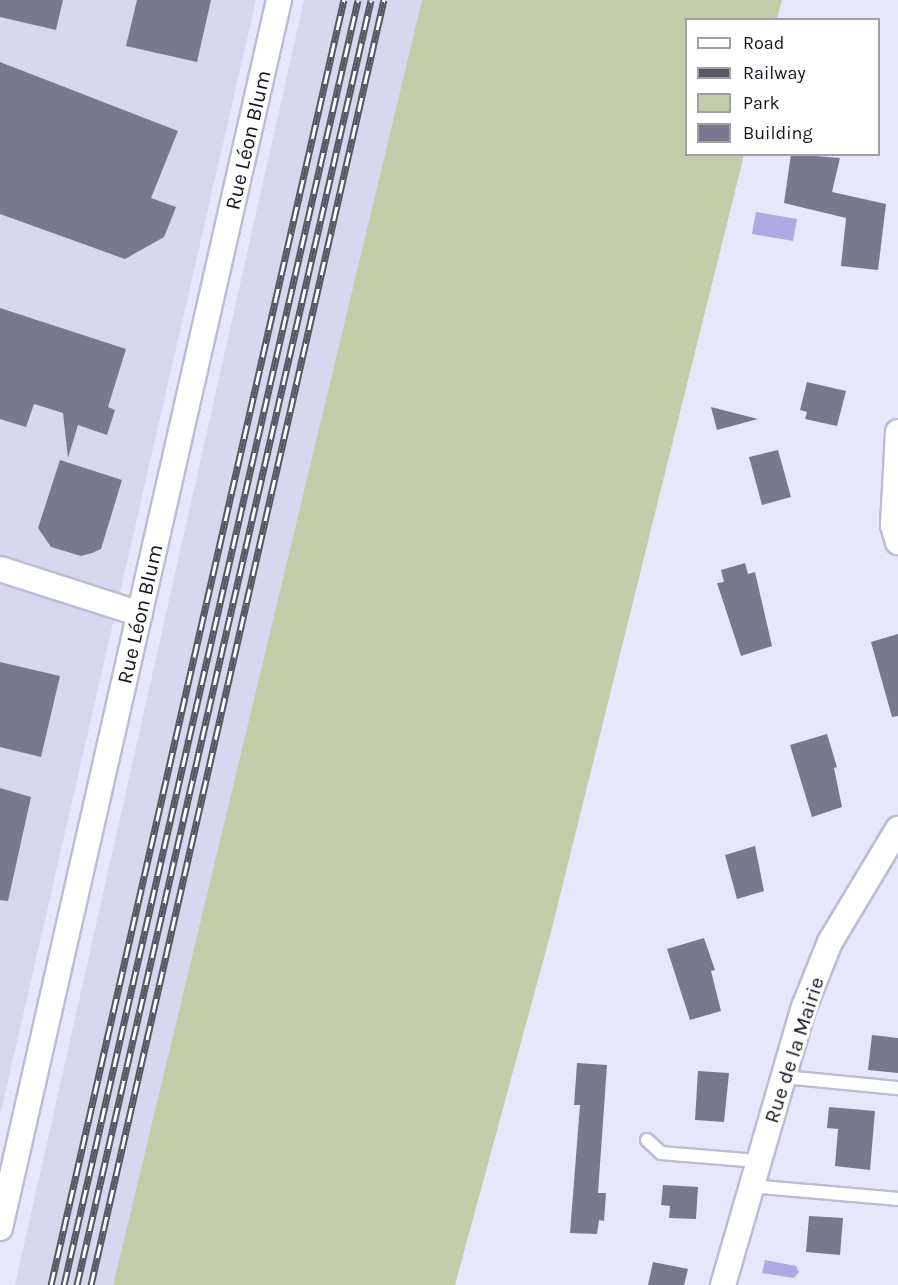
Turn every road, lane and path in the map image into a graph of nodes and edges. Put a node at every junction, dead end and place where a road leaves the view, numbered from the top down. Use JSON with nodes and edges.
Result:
{"nodes":[{"id":1,"x":279,"y":0,"type":"edge"},
{"id":2,"x":898,"y":432,"type":"edge"},
{"id":3,"x":898,"y":542,"type":"edge"},
{"id":4,"x":0,"y":569,"type":"edge"},
{"id":5,"x":140,"y":614,"type":"junction"},
{"id":6,"x":898,"y":829,"type":"edge"},
{"id":7,"x":785,"y":1077,"type":"junction"},
{"id":8,"x":898,"y":1088,"type":"edge"},
{"id":9,"x":647,"y":1140,"type":"dead end"},
{"id":10,"x":758,"y":1161,"type":"junction"},
{"id":11,"x":750,"y":1186,"type":"junction"},
{"id":12,"x":898,"y":1199,"type":"edge"},
{"id":13,"x":0,"y":1228,"type":"edge"},
{"id":14,"x":724,"y":1285,"type":"edge"}],
"edges":[{"from":1,"to":5,"type":"street","name":"Rue Léon Blum"},
{"from":2,"to":3,"type":"street"},
{"from":4,"to":5,"type":"street"},
{"from":5,"to":13,"type":"street","name":"Rue Léon Blum"},
{"from":6,"to":7,"type":"street","name":"Rue de la Mairie"},
{"from":7,"to":8,"type":"lane"},
{"from":7,"to":10,"type":"street","name":"Rue de la Mairie"},
{"from":9,"to":10,"type":"lane"},
{"from":10,"to":11,"type":"street","name":"Rue de la Mairie"},
{"from":11,"to":12,"type":"lane"},
{"from":11,"to":14,"type":"street","name":"Rue de la Mairie"}]}
